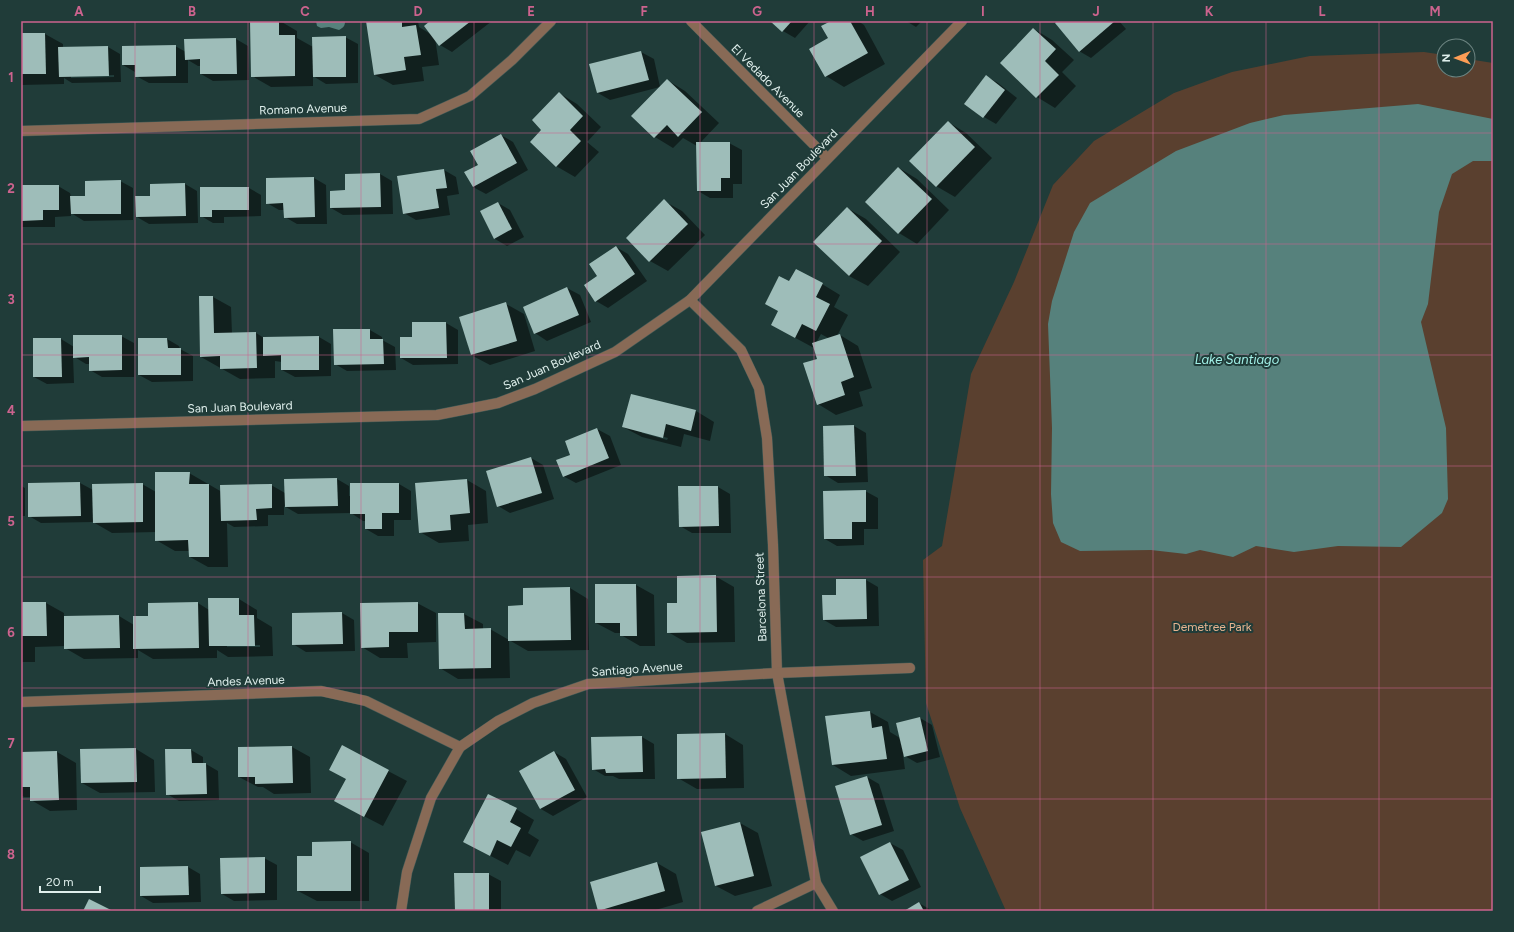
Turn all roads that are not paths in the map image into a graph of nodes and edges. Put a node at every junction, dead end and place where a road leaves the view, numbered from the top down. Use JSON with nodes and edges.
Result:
{"nodes":[{"id":1,"x":551,"y":21,"type":"edge"},
{"id":2,"x":691,"y":21,"type":"edge"},
{"id":3,"x":962,"y":21,"type":"edge"},
{"id":4,"x":21,"y":131,"type":"edge"},
{"id":5,"x":827,"y":158,"type":"junction"},
{"id":6,"x":690,"y":300,"type":"junction"},
{"id":7,"x":21,"y":426,"type":"edge"},
{"id":8,"x":910,"y":668,"type":"dead end"},
{"id":9,"x":777,"y":674,"type":"junction"},
{"id":10,"x":21,"y":702,"type":"edge"},
{"id":11,"x":460,"y":748,"type":"junction"},
{"id":12,"x":816,"y":883,"type":"junction"},
{"id":13,"x":401,"y":911,"type":"edge"},
{"id":14,"x":757,"y":911,"type":"edge"},
{"id":15,"x":833,"y":911,"type":"edge"}],
"edges":[{"from":1,"to":4,"type":"street","name":"Romano Avenue"},
{"from":2,"to":5,"type":"street","name":"El Vedado Avenue"},
{"from":3,"to":5,"type":"street","name":"San Juan Boulevard"},
{"from":5,"to":6,"type":"street","name":"San Juan Boulevard"},
{"from":6,"to":7,"type":"street","name":"San Juan Boulevard"},
{"from":6,"to":9,"type":"street","name":"Barcelona Street"},
{"from":8,"to":9,"type":"street","name":"Santiago Avenue"},
{"from":9,"to":11,"type":"street","name":"Santiago Avenue"},
{"from":9,"to":12,"type":"street","name":"Barcelona Street"},
{"from":10,"to":11,"type":"street","name":"Andes Avenue"},
{"from":11,"to":13,"type":"street","name":"Santiago Avenue"},
{"from":12,"to":14,"type":"street"},
{"from":12,"to":15,"type":"street","name":"Barcelona Street"}]}
